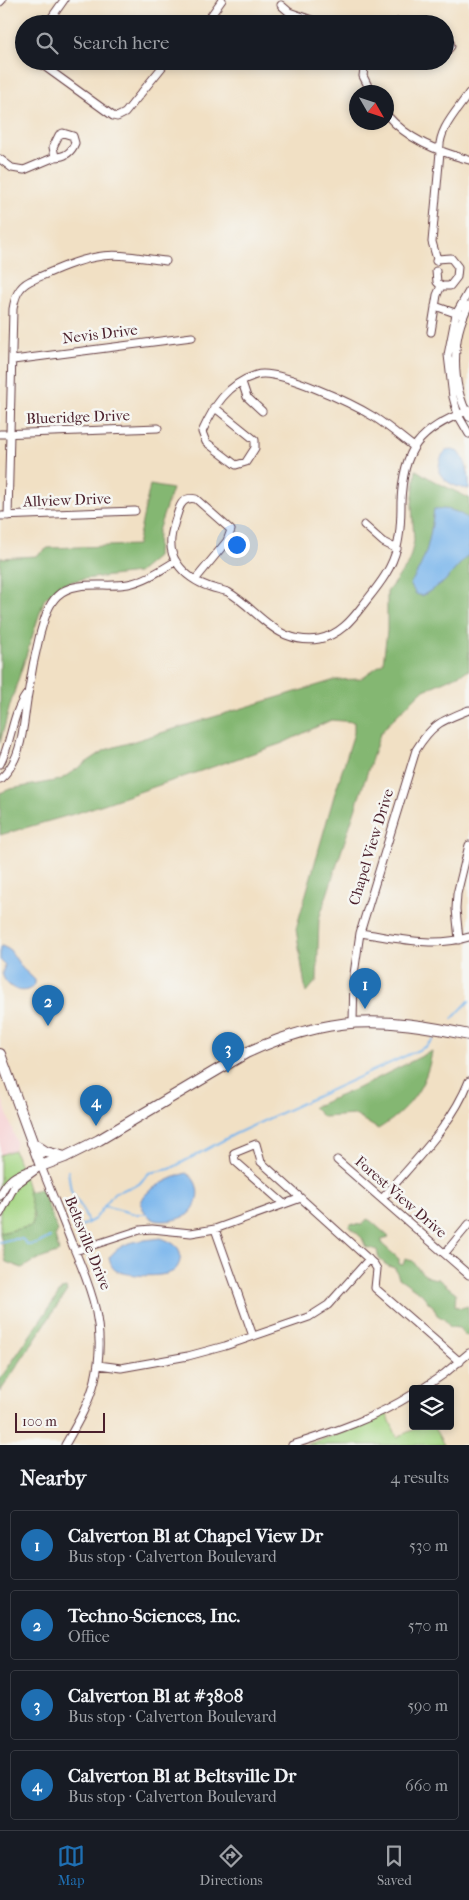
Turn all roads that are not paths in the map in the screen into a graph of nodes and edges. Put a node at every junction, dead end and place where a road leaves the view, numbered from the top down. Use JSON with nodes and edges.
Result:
{"nodes":[{"id":1,"x":64,"y":0,"type":"edge"},
{"id":2,"x":222,"y":0,"type":"edge"},
{"id":3,"x":281,"y":5,"type":"dead end"},
{"id":4,"x":53,"y":15,"type":"edge"},
{"id":5,"x":211,"y":15,"type":"edge"},
{"id":6,"x":297,"y":15,"type":"edge"},
{"id":7,"x":49,"y":70,"type":"edge"},
{"id":8,"x":160,"y":70,"type":"edge"},
{"id":9,"x":364,"y":70,"type":"edge"},
{"id":10,"x":368,"y":85,"type":"edge"},
{"id":11,"x":469,"y":93,"type":"edge"},
{"id":12,"x":394,"y":122,"type":"edge"},
{"id":13,"x":440,"y":152,"type":"junction"},
{"id":14,"x":55,"y":157,"type":"dead end"},
{"id":15,"x":0,"y":159,"type":"edge"},
{"id":16,"x":469,"y":160,"type":"edge"},
{"id":17,"x":166,"y":261,"type":"dead end"},
{"id":18,"x":436,"y":271,"type":"dead end"},
{"id":19,"x":441,"y":286,"type":"junction"},
{"id":20,"x":469,"y":291,"type":"edge"},
{"id":21,"x":469,"y":305,"type":"edge"},
{"id":22,"x":435,"y":306,"type":"junction"},
{"id":23,"x":460,"y":315,"type":"junction"},
{"id":24,"x":431,"y":332,"type":"dead end"},
{"id":25,"x":192,"y":337,"type":"dead end"},
{"id":26,"x":12,"y":360,"type":"junction"},
{"id":27,"x":242,"y":382,"type":"junction"},
{"id":28,"x":214,"y":407,"type":"junction"},
{"id":29,"x":262,"y":411,"type":"dead end"},
{"id":30,"x":468,"y":413,"type":"edge"},
{"id":31,"x":458,"y":415,"type":"junction"},
{"id":32,"x":158,"y":428,"type":"dead end"},
{"id":33,"x":0,"y":434,"type":"edge"},
{"id":34,"x":10,"y":434,"type":"junction"},
{"id":35,"x":469,"y":434,"type":"edge"},
{"id":36,"x":414,"y":447,"type":"junction"},
{"id":37,"x":135,"y":511,"type":"dead end"},
{"id":38,"x":0,"y":516,"type":"edge"},
{"id":39,"x":8,"y":516,"type":"junction"},
{"id":40,"x":364,"y":525,"type":"dead end"},
{"id":41,"x":397,"y":548,"type":"junction"},
{"id":42,"x":176,"y":561,"type":"junction"},
{"id":43,"x":195,"y":580,"type":"junction"},
{"id":44,"x":28,"y":693,"type":"junction"},
{"id":45,"x":469,"y":710,"type":"edge"},
{"id":46,"x":10,"y":757,"type":"junction"},
{"id":47,"x":0,"y":764,"type":"edge"},
{"id":48,"x":1,"y":778,"type":"edge"},
{"id":49,"x":469,"y":846,"type":"edge"},
{"id":50,"x":360,"y":933,"type":"junction"},
{"id":51,"x":469,"y":937,"type":"edge"},
{"id":52,"x":459,"y":940,"type":"junction"},
{"id":53,"x":353,"y":1022,"type":"junction"},
{"id":54,"x":469,"y":1035,"type":"edge"},
{"id":55,"x":0,"y":1054,"type":"edge"},
{"id":56,"x":469,"y":1081,"type":"edge"},
{"id":57,"x":32,"y":1143,"type":"junction"},
{"id":58,"x":65,"y":1158,"type":"junction"},
{"id":59,"x":337,"y":1160,"type":"dead end"},
{"id":60,"x":41,"y":1166,"type":"junction"},
{"id":61,"x":0,"y":1196,"type":"edge"},
{"id":62,"x":301,"y":1198,"type":"junction"},
{"id":63,"x":382,"y":1199,"type":"junction"},
{"id":64,"x":284,"y":1204,"type":"junction"},
{"id":65,"x":1,"y":1209,"type":"edge"},
{"id":66,"x":469,"y":1224,"type":"edge"},
{"id":67,"x":215,"y":1229,"type":"junction"},
{"id":68,"x":76,"y":1251,"type":"junction"},
{"id":69,"x":445,"y":1253,"type":"junction"},
{"id":70,"x":369,"y":1259,"type":"junction"},
{"id":71,"x":469,"y":1275,"type":"edge"},
{"id":72,"x":253,"y":1336,"type":"junction"},
{"id":73,"x":469,"y":1353,"type":"edge"},
{"id":74,"x":460,"y":1362,"type":"junction"},
{"id":75,"x":98,"y":1365,"type":"junction"},
{"id":76,"x":428,"y":1385,"type":"edge"},
{"id":77,"x":409,"y":1396,"type":"edge"},
{"id":78,"x":64,"y":1445,"type":"edge"},
{"id":79,"x":292,"y":1445,"type":"edge"}],
"edges":[{"from":1,"to":4,"type":"street"},
{"from":2,"to":5,"type":"street"},
{"from":3,"to":6,"type":"street"},
{"from":7,"to":8,"type":"street"},
{"from":9,"to":10,"type":"street"},
{"from":11,"to":13,"type":"street"},
{"from":12,"to":13,"type":"street"},
{"from":13,"to":16,"type":"street"},
{"from":13,"to":19,"type":"street"},
{"from":14,"to":15,"type":"street"},
{"from":17,"to":26,"type":"street"},
{"from":18,"to":19,"type":"street"},
{"from":19,"to":22,"type":"street"},
{"from":20,"to":23,"type":"street"},
{"from":21,"to":23,"type":"street"},
{"from":22,"to":23,"type":"street"},
{"from":22,"to":24,"type":"street"},
{"from":23,"to":30,"type":"street"},
{"from":23,"to":31,"type":"street"},
{"from":25,"to":26,"type":"street","name":"Nevis Drive"},
{"from":26,"to":34,"type":"street"},
{"from":27,"to":28,"type":"street"},
{"from":27,"to":29,"type":"street"},
{"from":27,"to":36,"type":"street"},
{"from":28,"to":28,"type":"street"},
{"from":30,"to":31,"type":"street"},
{"from":31,"to":35,"type":"street"},
{"from":31,"to":36,"type":"street"},
{"from":32,"to":34,"type":"street","name":"Blueridge Drive"},
{"from":33,"to":34,"type":"street","name":"Blueridge Drive"},
{"from":34,"to":39,"type":"street"},
{"from":36,"to":41,"type":"street"},
{"from":37,"to":39,"type":"street","name":"Allview Drive"},
{"from":38,"to":39,"type":"street","name":"Allview Drive"},
{"from":40,"to":41,"type":"street"},
{"from":41,"to":43,"type":"street"},
{"from":42,"to":43,"type":"street"},
{"from":42,"to":43,"type":"street"},
{"from":42,"to":44,"type":"street"},
{"from":44,"to":46,"type":"street"},
{"from":44,"to":46,"type":"street"},
{"from":45,"to":50,"type":"street","name":"Chapel View Drive"},
{"from":46,"to":47,"type":"street"},
{"from":46,"to":48,"type":"street"},
{"from":49,"to":52,"type":"street"},
{"from":50,"to":52,"type":"street"},
{"from":50,"to":53,"type":"street","name":"Chapel View Drive"},
{"from":51,"to":52,"type":"street"},
{"from":53,"to":54,"type":"street"},
{"from":53,"to":58,"type":"street"},
{"from":55,"to":57,"type":"street","name":"Beltsville Drive"},
{"from":56,"to":63,"type":"street"},
{"from":57,"to":58,"type":"street"},
{"from":57,"to":60,"type":"street","name":"Beltsville Drive"},
{"from":58,"to":60,"type":"street"},
{"from":59,"to":63,"type":"street","name":"Forest View Drive"},
{"from":60,"to":61,"type":"street"},
{"from":60,"to":65,"type":"street"},
{"from":60,"to":68,"type":"street","name":"Beltsville Drive"},
{"from":62,"to":64,"type":"street"},
{"from":62,"to":64,"type":"street"},
{"from":62,"to":70,"type":"street"},
{"from":63,"to":69,"type":"street","name":"Forest View Drive"},
{"from":64,"to":67,"type":"street"},
{"from":66,"to":69,"type":"street"},
{"from":67,"to":68,"type":"street"},
{"from":67,"to":72,"type":"street"},
{"from":68,"to":75,"type":"street","name":"Beltsville Drive"},
{"from":69,"to":71,"type":"street","name":"Forest View Drive"},
{"from":70,"to":72,"type":"street"},
{"from":70,"to":74,"type":"street"},
{"from":72,"to":75,"type":"street"},
{"from":73,"to":74,"type":"street"},
{"from":74,"to":76,"type":"street"},
{"from":75,"to":78,"type":"street","name":"Beltsville Drive"},
{"from":77,"to":79,"type":"street"}]}
